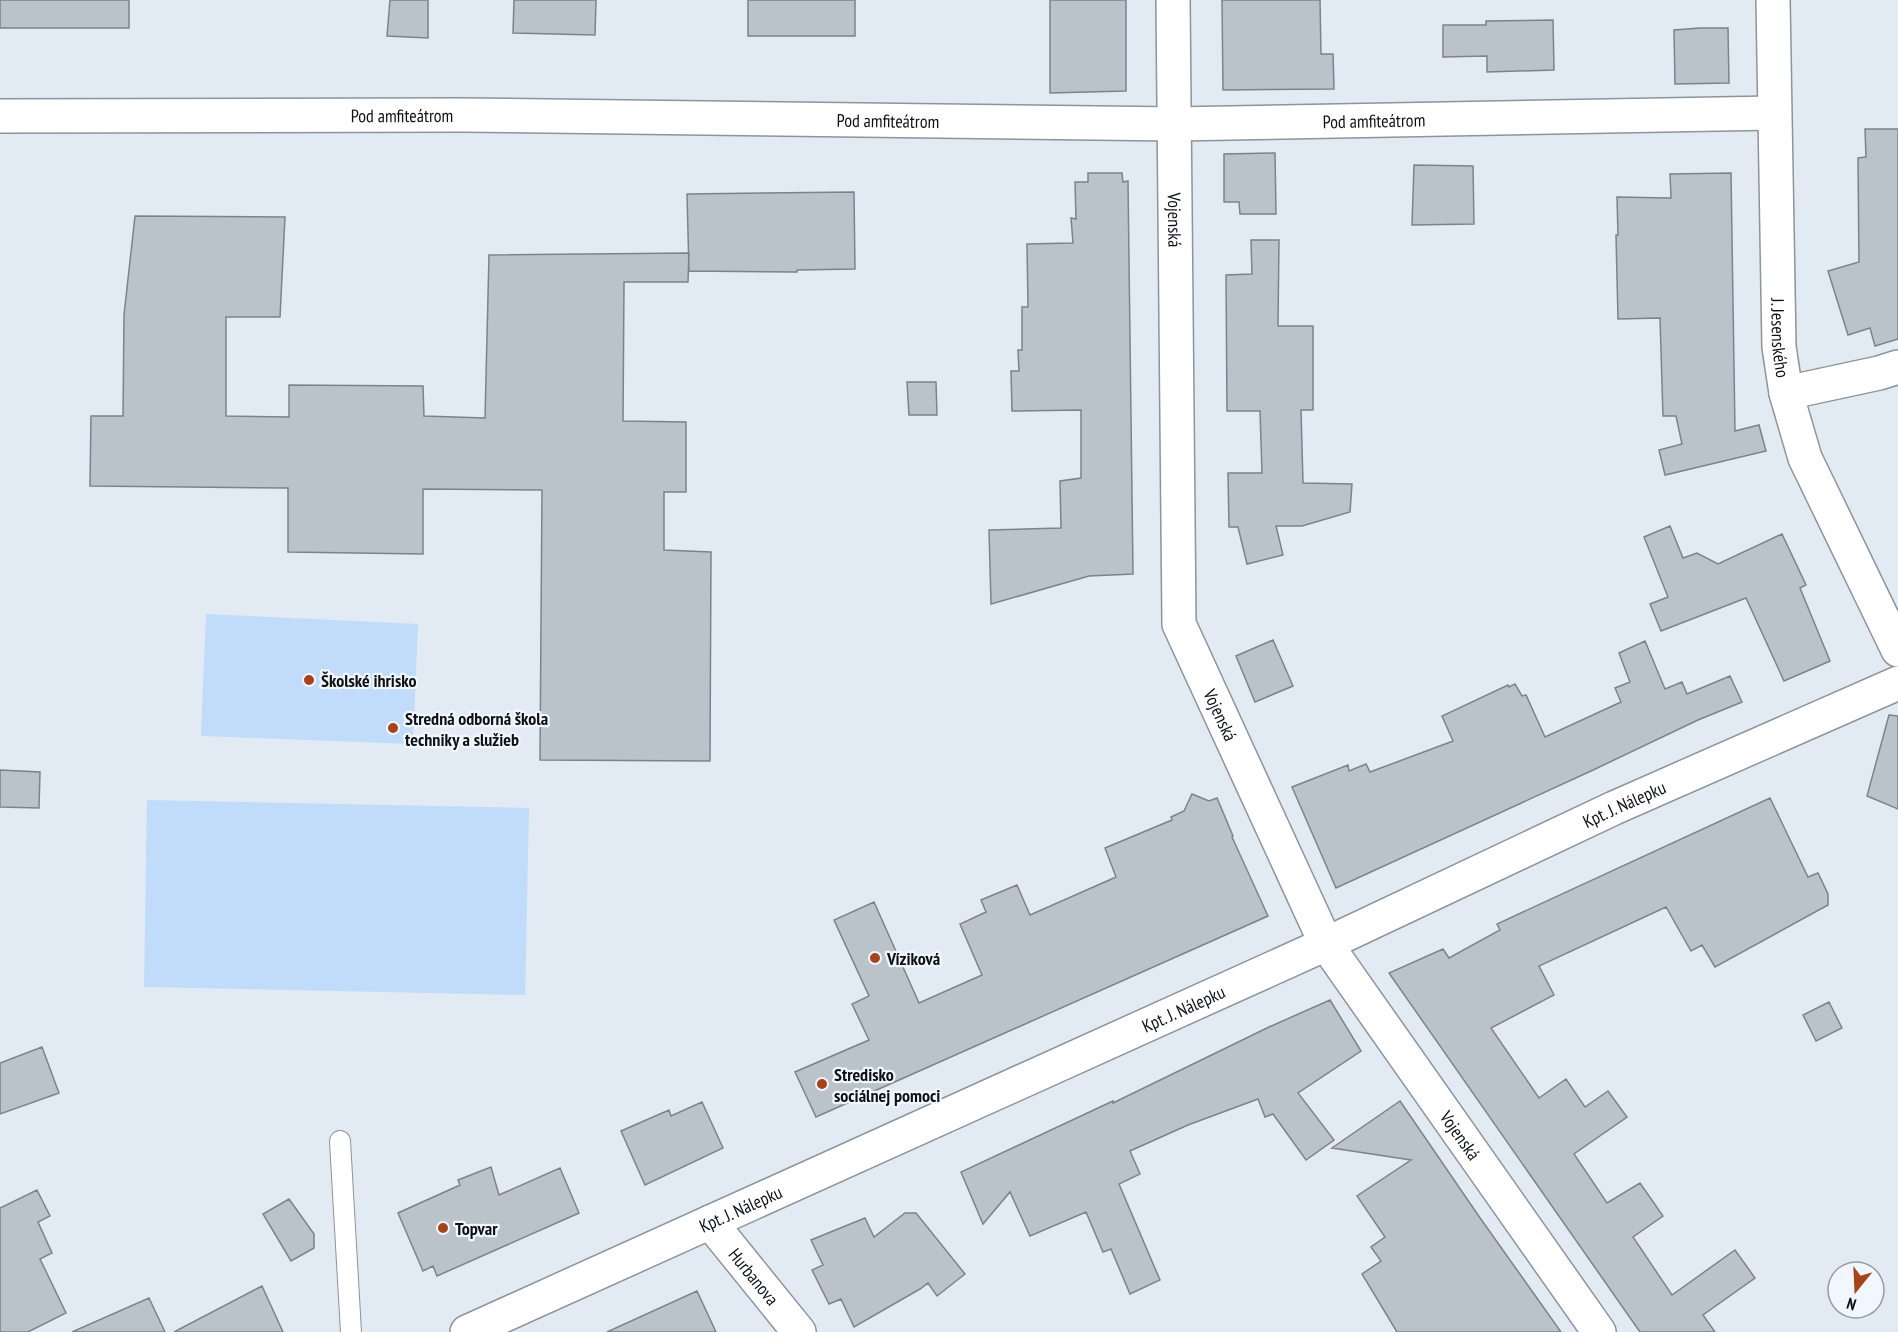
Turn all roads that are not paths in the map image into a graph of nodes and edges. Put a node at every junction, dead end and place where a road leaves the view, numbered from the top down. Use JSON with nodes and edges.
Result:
{"nodes":[{"id":1,"x":1173,"y":0,"type":"edge"},
{"id":2,"x":1773,"y":0,"type":"edge"},
{"id":3,"x":1774,"y":112,"type":"junction"},
{"id":4,"x":0,"y":116,"type":"edge"},
{"id":5,"x":1175,"y":124,"type":"junction"},
{"id":6,"x":1898,"y":367,"type":"edge"},
{"id":7,"x":1786,"y":393,"type":"junction"},
{"id":8,"x":1898,"y":650,"type":"edge"},
{"id":9,"x":1898,"y":683,"type":"edge"},
{"id":10,"x":1326,"y":944,"type":"junction"},
{"id":11,"x":340,"y":1141,"type":"dead end"},
{"id":12,"x":710,"y":1222,"type":"junction"},
{"id":13,"x":351,"y":1332,"type":"edge"},
{"id":14,"x":467,"y":1332,"type":"edge"},
{"id":15,"x":799,"y":1332,"type":"edge"},
{"id":16,"x":1599,"y":1332,"type":"edge"}],
"edges":[{"from":1,"to":5,"type":"street","name":"Vojenská"},
{"from":2,"to":3,"type":"street","name":"J. Jesenského"},
{"from":3,"to":5,"type":"street","name":"Pod amfiteátrom"},
{"from":3,"to":7,"type":"street","name":"J. Jesenského"},
{"from":4,"to":5,"type":"street","name":"Pod amfiteátrom"},
{"from":5,"to":10,"type":"street","name":"Vojenská"},
{"from":6,"to":7,"type":"street"},
{"from":7,"to":8,"type":"street","name":"J. Jesenského"},
{"from":9,"to":10,"type":"street","name":"Kpt. J. Nálepku"},
{"from":10,"to":12,"type":"street","name":"Kpt. J. Nálepku"},
{"from":10,"to":16,"type":"street","name":"Vojenská"},
{"from":11,"to":13,"type":"lane"},
{"from":12,"to":14,"type":"street","name":"Kpt. J. Nálepku"},
{"from":12,"to":15,"type":"street","name":"Hurbanova"}]}
